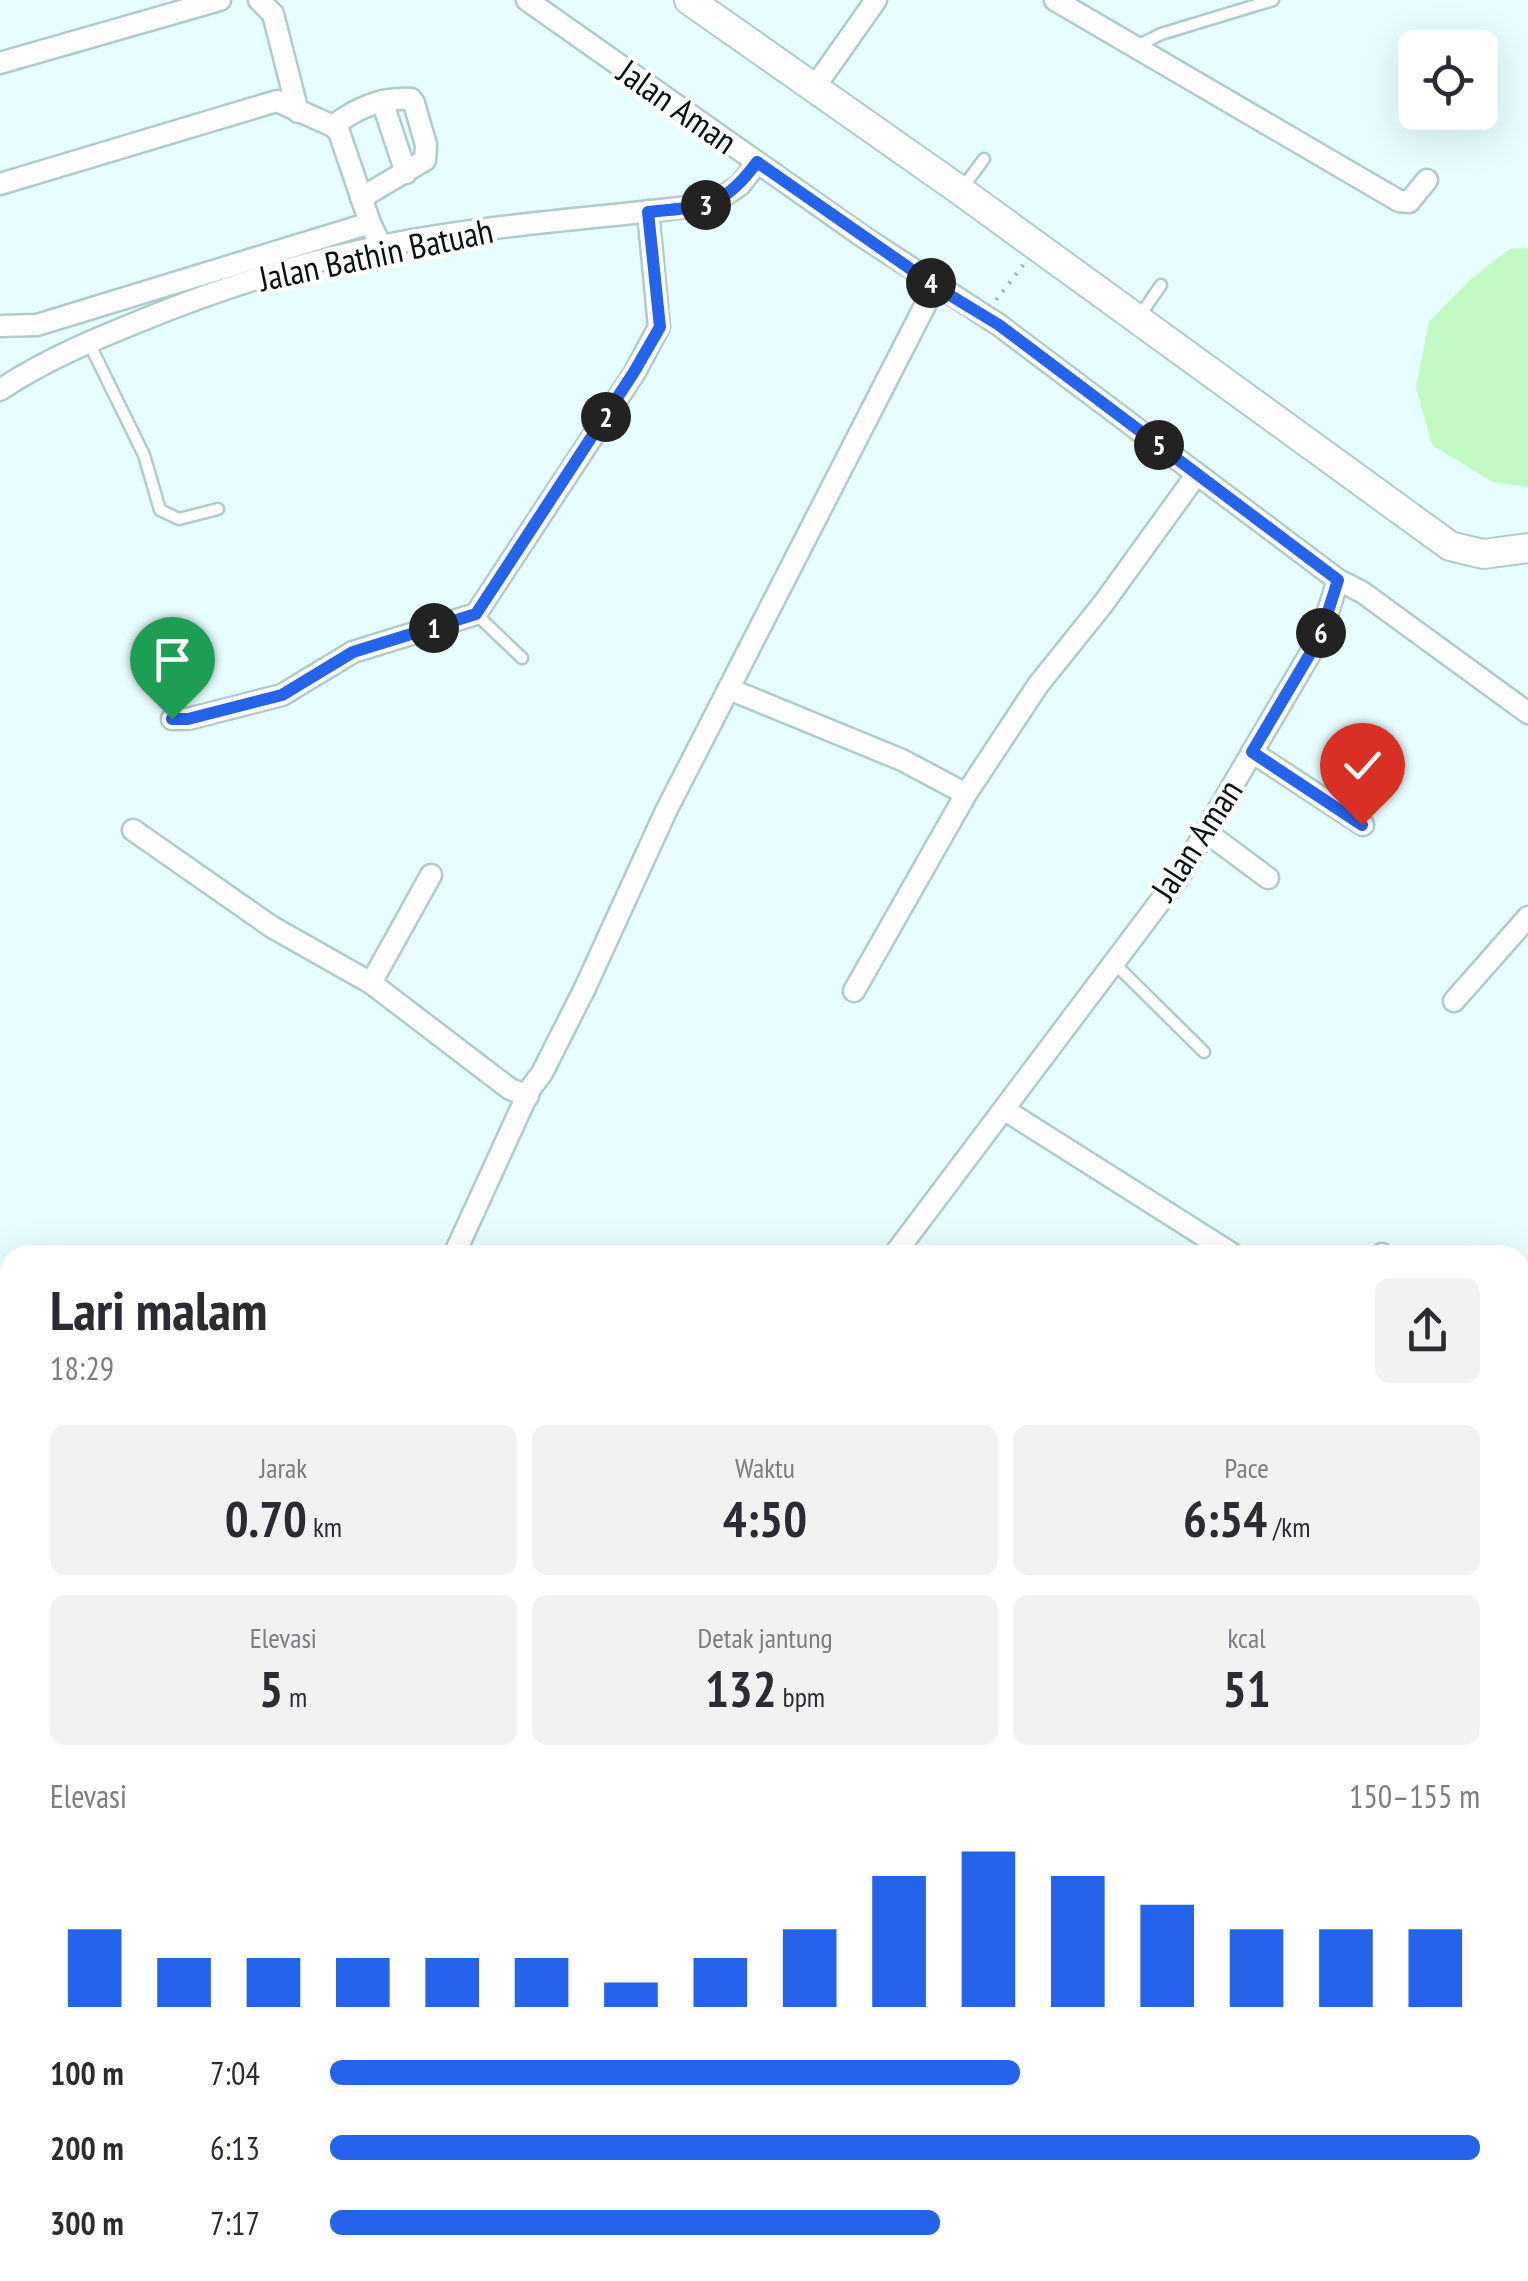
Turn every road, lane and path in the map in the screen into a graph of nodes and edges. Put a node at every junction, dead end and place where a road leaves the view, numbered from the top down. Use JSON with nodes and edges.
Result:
{"nodes":[{"id":1,"x":220,"y":0,"type":"edge"},
{"id":2,"x":259,"y":0,"type":"edge"},
{"id":3,"x":527,"y":0,"type":"edge"},
{"id":4,"x":689,"y":0,"type":"edge"},
{"id":5,"x":876,"y":0,"type":"edge"},
{"id":6,"x":1055,"y":0,"type":"edge"},
{"id":7,"x":1274,"y":0,"type":"edge"},
{"id":8,"x":1134,"y":48,"type":"junction"},
{"id":9,"x":0,"y":63,"type":"edge"},
{"id":10,"x":814,"y":88,"type":"junction"},
{"id":11,"x":382,"y":102,"type":"junction"},
{"id":12,"x":298,"y":112,"type":"junction"},
{"id":13,"x":333,"y":126,"type":"junction"},
{"id":14,"x":984,"y":159,"type":"dead end"},
{"id":15,"x":757,"y":162,"type":"junction"},
{"id":16,"x":406,"y":173,"type":"junction"},
{"id":17,"x":1428,"y":180,"type":"dead end"},
{"id":18,"x":0,"y":184,"type":"edge"},
{"id":19,"x":961,"y":191,"type":"junction"},
{"id":20,"x":362,"y":198,"type":"junction"},
{"id":21,"x":648,"y":212,"type":"junction"},
{"id":22,"x":370,"y":223,"type":"junction"},
{"id":23,"x":381,"y":246,"type":"junction"},
{"id":24,"x":1036,"y":248,"type":"junction"},
{"id":25,"x":1161,"y":285,"type":"dead end"},
{"id":26,"x":935,"y":286,"type":"junction"},
{"id":27,"x":984,"y":316,"type":"junction"},
{"id":28,"x":1137,"y":320,"type":"junction"},
{"id":29,"x":0,"y":326,"type":"edge"},
{"id":30,"x":88,"y":342,"type":"junction"},
{"id":31,"x":0,"y":390,"type":"edge"},
{"id":32,"x":1197,"y":474,"type":"junction"},
{"id":33,"x":218,"y":508,"type":"dead end"},
{"id":34,"x":1528,"y":548,"type":"edge"},
{"id":35,"x":1338,"y":580,"type":"junction"},
{"id":36,"x":476,"y":614,"type":"junction"},
{"id":37,"x":522,"y":658,"type":"dead end"},
{"id":38,"x":729,"y":689,"type":"junction"},
{"id":39,"x":1528,"y":713,"type":"edge"},
{"id":40,"x":172,"y":719,"type":"dead end"},
{"id":41,"x":1252,"y":752,"type":"junction"},
{"id":42,"x":966,"y":794,"type":"junction"},
{"id":43,"x":1362,"y":825,"type":"dead end"},
{"id":44,"x":134,"y":830,"type":"dead end"},
{"id":45,"x":1206,"y":832,"type":"junction"},
{"id":46,"x":431,"y":875,"type":"dead end"},
{"id":47,"x":1268,"y":878,"type":"dead end"},
{"id":48,"x":1528,"y":917,"type":"edge"},
{"id":49,"x":1112,"y":962,"type":"junction"},
{"id":50,"x":372,"y":984,"type":"junction"},
{"id":51,"x":854,"y":992,"type":"dead end"},
{"id":52,"x":1454,"y":1001,"type":"dead end"},
{"id":53,"x":1204,"y":1052,"type":"dead end"},
{"id":54,"x":528,"y":1096,"type":"junction"},
{"id":55,"x":1005,"y":1110,"type":"junction"},
{"id":56,"x":459,"y":1245,"type":"edge"},
{"id":57,"x":902,"y":1245,"type":"edge"},
{"id":58,"x":1218,"y":1245,"type":"edge"}],
"edges":[{"from":1,"to":9,"type":"street"},
{"from":2,"to":12,"type":"street"},
{"from":3,"to":15,"type":"street","name":"Jalan Aman"},
{"from":4,"to":10,"type":"street"},
{"from":5,"to":10,"type":"street"},
{"from":6,"to":8,"type":"street"},
{"from":7,"to":8,"type":"lane"},
{"from":8,"to":17,"type":"street"},
{"from":10,"to":19,"type":"street"},
{"from":11,"to":13,"type":"street"},
{"from":11,"to":16,"type":"street"},
{"from":11,"to":16,"type":"street"},
{"from":12,"to":13,"type":"street"},
{"from":12,"to":18,"type":"street"},
{"from":13,"to":20,"type":"street"},
{"from":14,"to":19,"type":"lane"},
{"from":15,"to":21,"type":"street","name":"Jalan Bathin Batuah"},
{"from":15,"to":26,"type":"street","name":"Jalan Aman"},
{"from":16,"to":20,"type":"street"},
{"from":19,"to":24,"type":"street"},
{"from":20,"to":22,"type":"street"},
{"from":21,"to":23,"type":"street","name":"Jalan Bathin Batuah"},
{"from":21,"to":36,"type":"street"},
{"from":22,"to":23,"type":"street"},
{"from":22,"to":29,"type":"street"},
{"from":23,"to":30,"type":"street","name":"Jalan Bathin Batuah"},
{"from":24,"to":27,"type":"path"},
{"from":24,"to":28,"type":"street"},
{"from":25,"to":28,"type":"lane"},
{"from":26,"to":27,"type":"street","name":"Jalan Aman"},
{"from":26,"to":38,"type":"street"},
{"from":27,"to":32,"type":"street","name":"Jalan Aman"},
{"from":28,"to":34,"type":"street"},
{"from":30,"to":31,"type":"street","name":"Jalan Bathin Batuah"},
{"from":30,"to":33,"type":"lane"},
{"from":32,"to":35,"type":"street","name":"Jalan Aman"},
{"from":32,"to":42,"type":"street"},
{"from":35,"to":39,"type":"street"},
{"from":35,"to":41,"type":"street","name":"Jalan Aman"},
{"from":36,"to":37,"type":"lane"},
{"from":36,"to":40,"type":"street"},
{"from":38,"to":42,"type":"street"},
{"from":38,"to":54,"type":"street"},
{"from":41,"to":43,"type":"street"},
{"from":41,"to":45,"type":"street","name":"Jalan Aman"},
{"from":42,"to":51,"type":"street"},
{"from":44,"to":50,"type":"street"},
{"from":45,"to":47,"type":"street"},
{"from":45,"to":49,"type":"street","name":"Jalan Aman"},
{"from":46,"to":50,"type":"street"},
{"from":48,"to":52,"type":"street"},
{"from":49,"to":53,"type":"lane"},
{"from":49,"to":55,"type":"street","name":"Jalan Aman"},
{"from":50,"to":54,"type":"street"},
{"from":54,"to":56,"type":"street"},
{"from":55,"to":57,"type":"street","name":"Jalan Aman"},
{"from":55,"to":58,"type":"street"}]}
